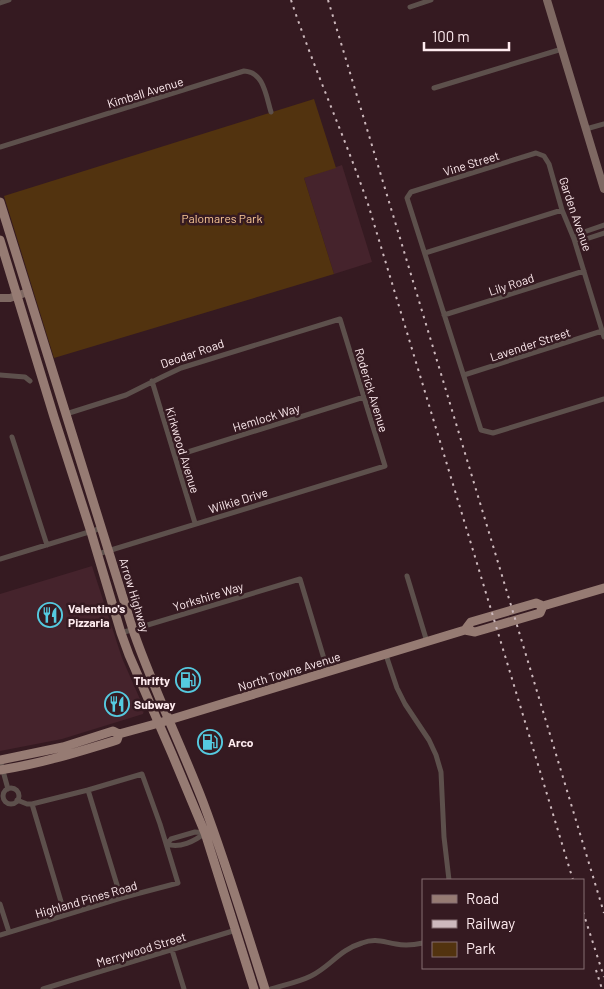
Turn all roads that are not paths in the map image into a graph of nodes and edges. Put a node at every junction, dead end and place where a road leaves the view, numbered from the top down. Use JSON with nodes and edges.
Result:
{"nodes":[{"id":1,"x":9,"y":0,"type":"edge"},
{"id":2,"x":431,"y":0,"type":"edge"},
{"id":3,"x":547,"y":0,"type":"edge"},
{"id":4,"x":0,"y":3,"type":"edge"},
{"id":5,"x":410,"y":7,"type":"dead end"},
{"id":6,"x":562,"y":49,"type":"junction"},
{"id":7,"x":434,"y":88,"type":"dead end"},
{"id":8,"x":272,"y":112,"type":"dead end"},
{"id":9,"x":604,"y":124,"type":"edge"},
{"id":10,"x":586,"y":130,"type":"junction"},
{"id":11,"x":0,"y":147,"type":"edge"},
{"id":12,"x":544,"y":156,"type":"joint"},
{"id":13,"x":604,"y":189,"type":"edge"},
{"id":14,"x":0,"y":202,"type":"edge"},
{"id":15,"x":562,"y":210,"type":"junction"},
{"id":16,"x":604,"y":225,"type":"edge"},
{"id":17,"x":604,"y":233,"type":"edge"},
{"id":18,"x":574,"y":239,"type":"junction"},
{"id":19,"x":0,"y":240,"type":"edge"},
{"id":20,"x":425,"y":253,"type":"junction"},
{"id":21,"x":584,"y":271,"type":"junction"},
{"id":22,"x":28,"y":292,"type":"junction"},
{"id":23,"x":17,"y":296,"type":"junction"},
{"id":24,"x":0,"y":298,"type":"edge"},
{"id":25,"x":444,"y":315,"type":"junction"},
{"id":26,"x":340,"y":320,"type":"joint"},
{"id":27,"x":603,"y":334,"type":"edge"},
{"id":28,"x":0,"y":375,"type":"edge"},
{"id":29,"x":464,"y":376,"type":"junction"},
{"id":30,"x":30,"y":380,"type":"dead end"},
{"id":31,"x":152,"y":382,"type":"junction"},
{"id":32,"x":364,"y":397,"type":"junction"},
{"id":33,"x":604,"y":400,"type":"edge"},
{"id":34,"x":66,"y":414,"type":"junction"},
{"id":35,"x":54,"y":417,"type":"junction"},
{"id":36,"x":12,"y":436,"type":"dead end"},
{"id":37,"x":175,"y":456,"type":"junction"},
{"id":38,"x":385,"y":466,"type":"joint"},
{"id":39,"x":195,"y":523,"type":"junction"},
{"id":40,"x":102,"y":528,"type":"junction"},
{"id":41,"x":91,"y":532,"type":"junction"},
{"id":42,"x":47,"y":545,"type":"junction"},
{"id":43,"x":108,"y":550,"type":"junction"},
{"id":44,"x":98,"y":554,"type":"junction"},
{"id":45,"x":0,"y":559,"type":"edge"},
{"id":46,"x":407,"y":576,"type":"dead end"},
{"id":47,"x":604,"y":588,"type":"edge"},
{"id":48,"x":133,"y":629,"type":"junction"},
{"id":49,"x":121,"y":632,"type":"junction"},
{"id":50,"x":427,"y":642,"type":"junction"},
{"id":51,"x":386,"y":655,"type":"junction"},
{"id":52,"x":328,"y":672,"type":"junction"},
{"id":53,"x":169,"y":719,"type":"junction"},
{"id":54,"x":159,"y":723,"type":"junction"},
{"id":55,"x":1,"y":765,"type":"edge"},
{"id":56,"x":8,"y":789,"type":"junction"},
{"id":57,"x":88,"y":790,"type":"junction"},
{"id":58,"x":17,"y":800,"type":"junction"},
{"id":59,"x":32,"y":804,"type":"junction"},
{"id":60,"x":205,"y":833,"type":"junction"},
{"id":61,"x":167,"y":844,"type":"junction"},
{"id":62,"x":449,"y":879,"type":"edge"},
{"id":63,"x":121,"y":898,"type":"junction"},
{"id":64,"x":0,"y":904,"type":"edge"},
{"id":65,"x":64,"y":915,"type":"junction"},
{"id":66,"x":245,"y":927,"type":"junction"},
{"id":67,"x":235,"y":930,"type":"junction"},
{"id":68,"x":9,"y":932,"type":"junction"},
{"id":69,"x":0,"y":935,"type":"edge"},
{"id":70,"x":422,"y":943,"type":"edge"},
{"id":71,"x":172,"y":950,"type":"junction"},
{"id":72,"x":43,"y":989,"type":"edge"},
{"id":73,"x":184,"y":989,"type":"edge"},
{"id":74,"x":254,"y":989,"type":"edge"},
{"id":75,"x":265,"y":989,"type":"edge"},
{"id":76,"x":271,"y":989,"type":"edge"}],
"edges":[{"from":1,"to":4,"type":"street"},
{"from":2,"to":5,"type":"street"},
{"from":3,"to":6,"type":"main road"},
{"from":6,"to":7,"type":"street"},
{"from":6,"to":10,"type":"main road"},
{"from":8,"to":11,"type":"street","name":"Kimball Avenue"},
{"from":9,"to":10,"type":"street"},
{"from":10,"to":13,"type":"main road"},
{"from":12,"to":15,"type":"street","name":"Garden Avenue"},
{"from":12,"to":20,"type":"street","name":"Vine Street"},
{"from":14,"to":22,"type":"main road","name":"Arrow Highway"},
{"from":15,"to":18,"type":"street","name":"Garden Avenue"},
{"from":15,"to":20,"type":"street"},
{"from":16,"to":18,"type":"street"},
{"from":17,"to":18,"type":"street"},
{"from":18,"to":21,"type":"street","name":"Garden Avenue"},
{"from":19,"to":23,"type":"main road","name":"Arrow Highway"},
{"from":20,"to":25,"type":"street"},
{"from":21,"to":25,"type":"street","name":"Lily Road"},
{"from":21,"to":27,"type":"street","name":"Garden Avenue"},
{"from":22,"to":23,"type":"main road"},
{"from":22,"to":34,"type":"main road","name":"Arrow Highway"},
{"from":23,"to":24,"type":"main road"},
{"from":23,"to":35,"type":"main road","name":"Arrow Highway"},
{"from":25,"to":29,"type":"street"},
{"from":26,"to":31,"type":"street","name":"Deodar Road"},
{"from":26,"to":32,"type":"street","name":"Roderick Avenue"},
{"from":27,"to":29,"type":"street","name":"Lavender Street"},
{"from":28,"to":30,"type":"street"},
{"from":29,"to":33,"type":"street"},
{"from":31,"to":34,"type":"street","name":"Deodar Road"},
{"from":31,"to":37,"type":"street","name":"Kirkwood Avenue"},
{"from":32,"to":37,"type":"street","name":"Hemlock Way"},
{"from":32,"to":38,"type":"street","name":"Roderick Avenue"},
{"from":34,"to":35,"type":"main road","name":"Deodar Road"},
{"from":34,"to":40,"type":"main road","name":"Arrow Highway"},
{"from":35,"to":41,"type":"main road","name":"Arrow Highway"},
{"from":36,"to":42,"type":"street"},
{"from":37,"to":39,"type":"street","name":"Kirkwood Avenue"},
{"from":38,"to":39,"type":"street","name":"Wilkie Drive"},
{"from":39,"to":43,"type":"street","name":"Wilkie Drive"},
{"from":40,"to":41,"type":"street"},
{"from":40,"to":43,"type":"main road","name":"Arrow Highway"},
{"from":41,"to":42,"type":"street"},
{"from":41,"to":44,"type":"main road","name":"Arrow Highway"},
{"from":42,"to":45,"type":"street"},
{"from":43,"to":44,"type":"street","name":"Wilkie Drive"},
{"from":43,"to":48,"type":"main road","name":"Arrow Highway"},
{"from":44,"to":49,"type":"main road","name":"Arrow Highway"},
{"from":46,"to":50,"type":"street"},
{"from":47,"to":50,"type":"main road","name":"North Towne Avenue"},
{"from":48,"to":49,"type":"street","name":"Yorkshire Way"},
{"from":48,"to":52,"type":"street","name":"Yorkshire Way"},
{"from":48,"to":53,"type":"main road","name":"Arrow Highway"},
{"from":49,"to":54,"type":"main road","name":"Arrow Highway"},
{"from":50,"to":51,"type":"main road","name":"North Towne Avenue"},
{"from":51,"to":52,"type":"main road","name":"North Towne Avenue"},
{"from":51,"to":62,"type":"street"},
{"from":52,"to":53,"type":"main road","name":"North Towne Avenue"},
{"from":53,"to":54,"type":"main road","name":"North Towne Avenue"},
{"from":53,"to":66,"type":"main road","name":"Arrow Highway"},
{"from":54,"to":55,"type":"main road","name":"North Towne Avenue"},
{"from":54,"to":60,"type":"main road","name":"Arrow Highway"},
{"from":55,"to":56,"type":"street"},
{"from":56,"to":58,"type":"street"},
{"from":56,"to":58,"type":"street"},
{"from":57,"to":59,"type":"street"},
{"from":57,"to":61,"type":"street"},
{"from":57,"to":63,"type":"street"},
{"from":58,"to":59,"type":"street"},
{"from":59,"to":65,"type":"street"},
{"from":60,"to":61,"type":"street"},
{"from":60,"to":67,"type":"main road","name":"Arrow Highway"},
{"from":61,"to":63,"type":"street","name":"Highland Pines Road"},
{"from":63,"to":65,"type":"street","name":"Highland Pines Road"},
{"from":64,"to":68,"type":"street"},
{"from":65,"to":68,"type":"street","name":"Highland Pines Road"},
{"from":66,"to":67,"type":"street","name":"Merrywood Street"},
{"from":66,"to":75,"type":"main road","name":"Arrow Highway"},
{"from":67,"to":71,"type":"street","name":"Merrywood Street"},
{"from":67,"to":74,"type":"main road","name":"Arrow Highway"},
{"from":68,"to":69,"type":"street","name":"Highland Pines Road"},
{"from":70,"to":76,"type":"street"},
{"from":71,"to":72,"type":"street","name":"Merrywood Street"},
{"from":71,"to":73,"type":"street"}]}
